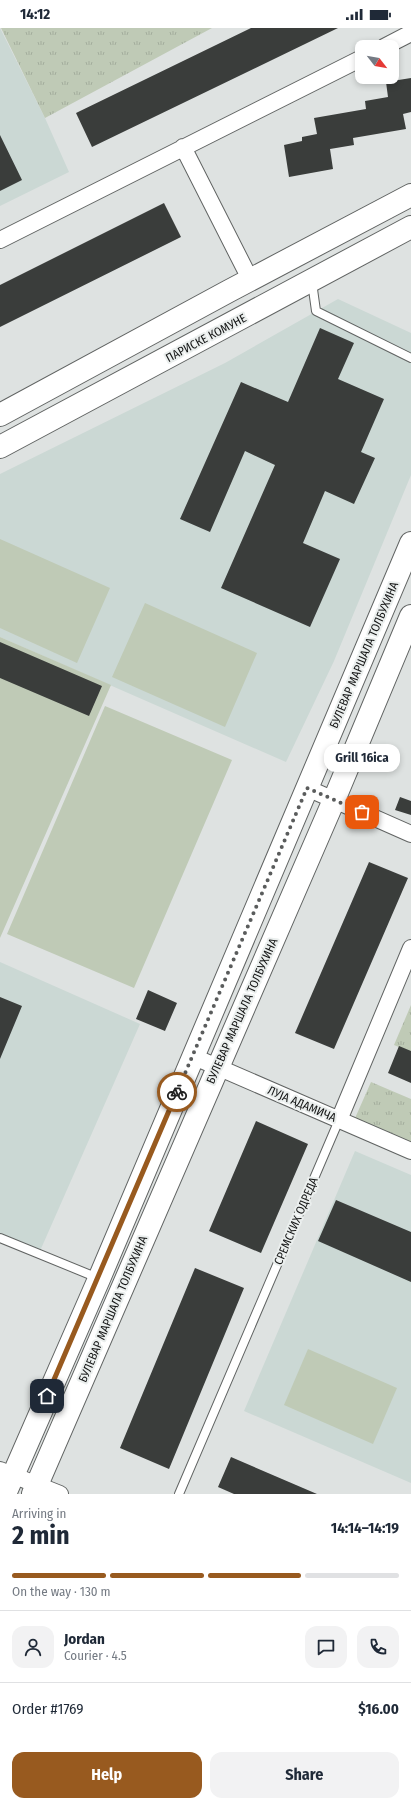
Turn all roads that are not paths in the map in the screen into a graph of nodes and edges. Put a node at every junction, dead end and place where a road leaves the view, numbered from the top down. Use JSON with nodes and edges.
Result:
{"nodes":[{"id":1,"x":407,"y":32,"type":"edge"},
{"id":2,"x":395,"y":40,"type":"edge"},
{"id":3,"x":355,"y":61,"type":"edge"},
{"id":4,"x":183,"y":147,"type":"junction"},
{"id":5,"x":410,"y":200,"type":"edge"},
{"id":6,"x":411,"y":227,"type":"edge"},
{"id":7,"x":0,"y":240,"type":"edge"},
{"id":8,"x":250,"y":280,"type":"junction"},
{"id":9,"x":312,"y":281,"type":"junction"},
{"id":10,"x":411,"y":358,"type":"edge"},
{"id":11,"x":0,"y":415,"type":"edge"},
{"id":12,"x":0,"y":447,"type":"edge"},
{"id":13,"x":411,"y":543,"type":"edge"},
{"id":14,"x":411,"y":616,"type":"edge"},
{"id":15,"x":307,"y":788,"type":"junction"},
{"id":16,"x":334,"y":800,"type":"junction"},
{"id":17,"x":411,"y":834,"type":"edge"},
{"id":18,"x":411,"y":948,"type":"edge"},
{"id":19,"x":192,"y":1056,"type":"junction"},
{"id":20,"x":217,"y":1067,"type":"junction"},
{"id":21,"x":339,"y":1120,"type":"junction"},
{"id":22,"x":411,"y":1152,"type":"edge"},
{"id":23,"x":0,"y":1238,"type":"edge"},
{"id":24,"x":98,"y":1279,"type":"junction"},
{"id":25,"x":6,"y":1480,"type":"edge"},
{"id":26,"x":35,"y":1489,"type":"edge"},
{"id":27,"x":60,"y":1494,"type":"edge"},
{"id":28,"x":179,"y":1494,"type":"edge"}],
"edges":[{"from":1,"to":2,"type":"street"},
{"from":3,"to":4,"type":"street"},
{"from":4,"to":7,"type":"street"},
{"from":4,"to":8,"type":"street"},
{"from":5,"to":8,"type":"street"},
{"from":6,"to":9,"type":"street","name":"ПАРИСКЕ КОМУНЕ"},
{"from":8,"to":11,"type":"street"},
{"from":9,"to":10,"type":"lane"},
{"from":9,"to":12,"type":"street","name":"ПАРИСКЕ КОМУНЕ"},
{"from":13,"to":15,"type":"street","name":"БУЛЕВАР МАРШАЛА ТОЛБУХИНА"},
{"from":14,"to":16,"type":"street","name":"БУЛЕВАР МАРШАЛА ТОЛБУХИНА"},
{"from":15,"to":16,"type":"street"},
{"from":15,"to":19,"type":"street","name":"БУЛЕВАР МАРШАЛА ТОЛБУХИНА"},
{"from":16,"to":17,"type":"street"},
{"from":16,"to":20,"type":"street","name":"БУЛЕВАР МАРШАЛА ТОЛБУХИНА"},
{"from":18,"to":21,"type":"street","name":"СРЕМСКИХ ОДРЕДА"},
{"from":19,"to":20,"type":"street","name":"ЛУЈА АДАМИЧА"},
{"from":19,"to":24,"type":"street","name":"БУЛЕВАР МАРШАЛА ТОЛБУХИНА"},
{"from":20,"to":21,"type":"street","name":"ЛУЈА АДАМИЧА"},
{"from":20,"to":26,"type":"street","name":"БУЛЕВАР МАРШАЛА ТОЛБУХИНА"},
{"from":21,"to":22,"type":"street","name":"ЛУЈА АДАМИЧА"},
{"from":21,"to":28,"type":"lane","name":"СРЕМСКИХ ОДРЕДА"},
{"from":23,"to":24,"type":"lane"},
{"from":24,"to":25,"type":"street","name":"БУЛЕВАР МАРШАЛА ТОЛБУХИНА"},
{"from":25,"to":26,"type":"street"},
{"from":26,"to":27,"type":"street"}]}
